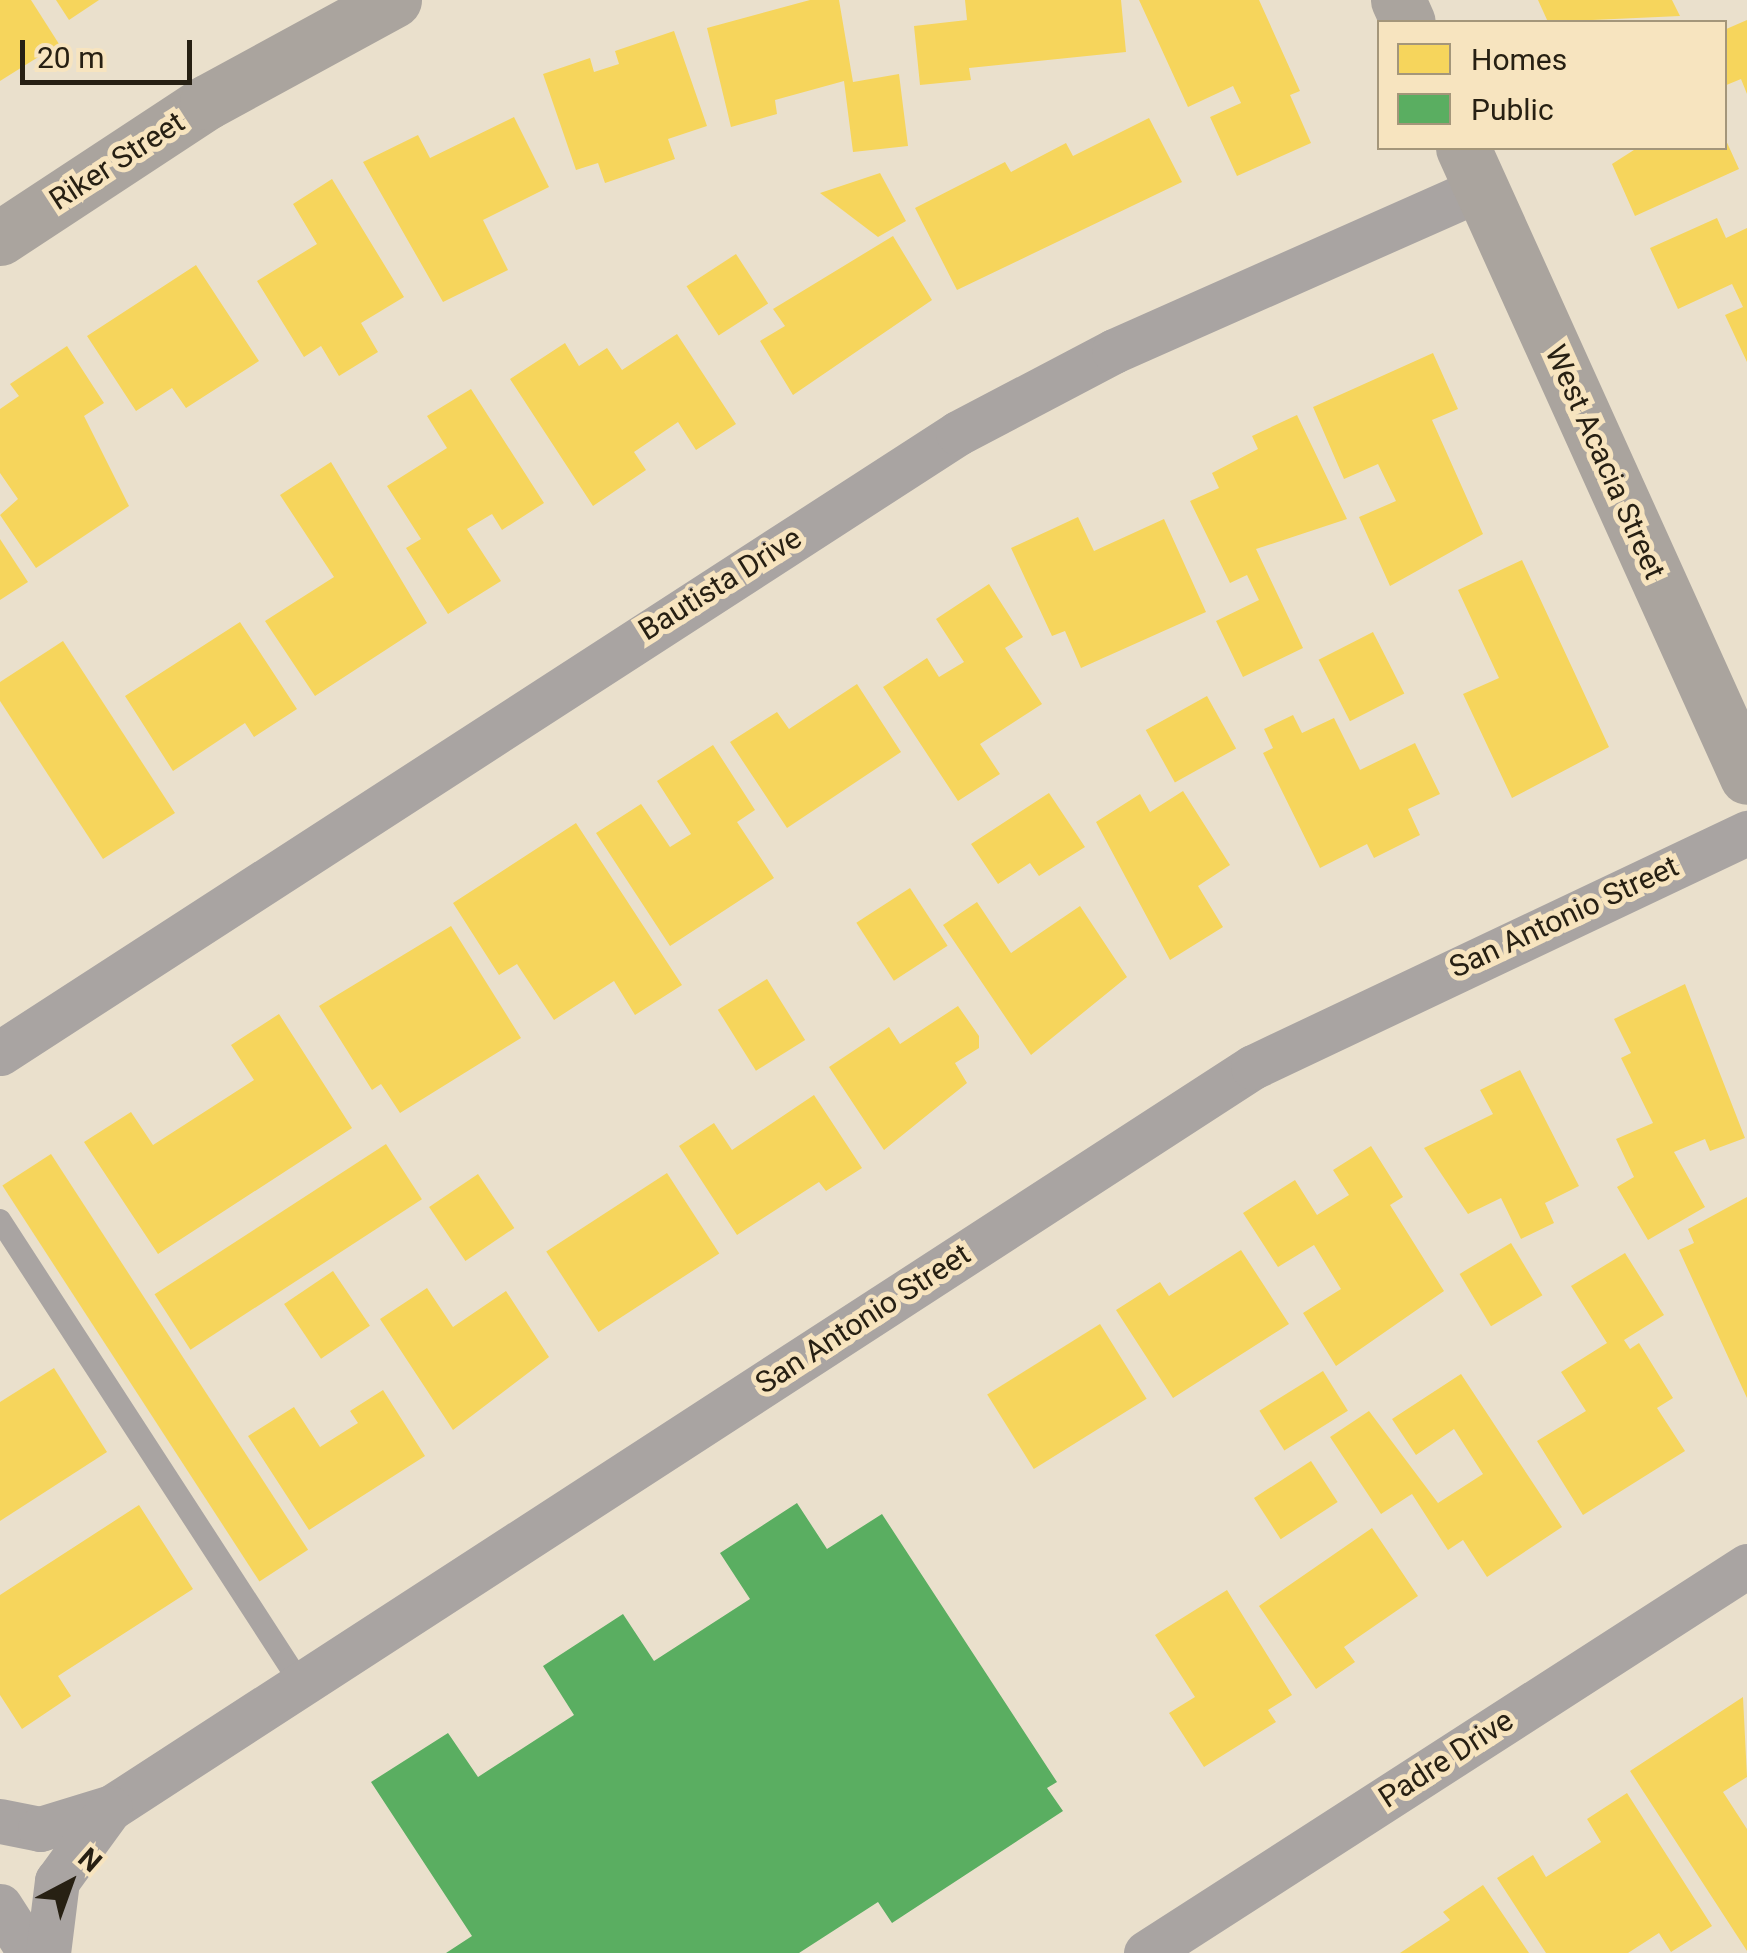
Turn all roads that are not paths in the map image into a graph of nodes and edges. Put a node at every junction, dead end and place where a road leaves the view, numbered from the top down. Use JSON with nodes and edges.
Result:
{"nodes":[{"id":1,"x":394,"y":0,"type":"edge"},
{"id":2,"x":1472,"y":168,"type":"edge"},
{"id":3,"x":0,"y":238,"type":"edge"},
{"id":4,"x":1747,"y":777,"type":"edge"},
{"id":5,"x":1747,"y":832,"type":"edge"},
{"id":6,"x":0,"y":1053,"type":"edge"},
{"id":7,"x":0,"y":1220,"type":"edge"},
{"id":8,"x":1747,"y":1566,"type":"edge"},
{"id":9,"x":301,"y":1684,"type":"junction"},
{"id":10,"x":112,"y":1806,"type":"junction"},
{"id":11,"x":0,"y":1822,"type":"edge"},
{"id":12,"x":0,"y":1906,"type":"edge"},
{"id":13,"x":30,"y":1953,"type":"edge"},
{"id":14,"x":48,"y":1953,"type":"edge"},
{"id":15,"x":1146,"y":1953,"type":"edge"}],
"edges":[{"from":1,"to":3,"type":"street","name":"Riker Street"},
{"from":2,"to":4,"type":"street","name":"West Acacia Street"},
{"from":2,"to":6,"type":"street","name":"Bautista Drive"},
{"from":5,"to":9,"type":"street","name":"San Antonio Street"},
{"from":7,"to":9,"type":"lane"},
{"from":8,"to":15,"type":"street","name":"Padre Drive"},
{"from":9,"to":10,"type":"street","name":"San Antonio Street"},
{"from":10,"to":11,"type":"street","name":"San Antonio Street"},
{"from":10,"to":14,"type":"street"},
{"from":12,"to":13,"type":"street"}]}
